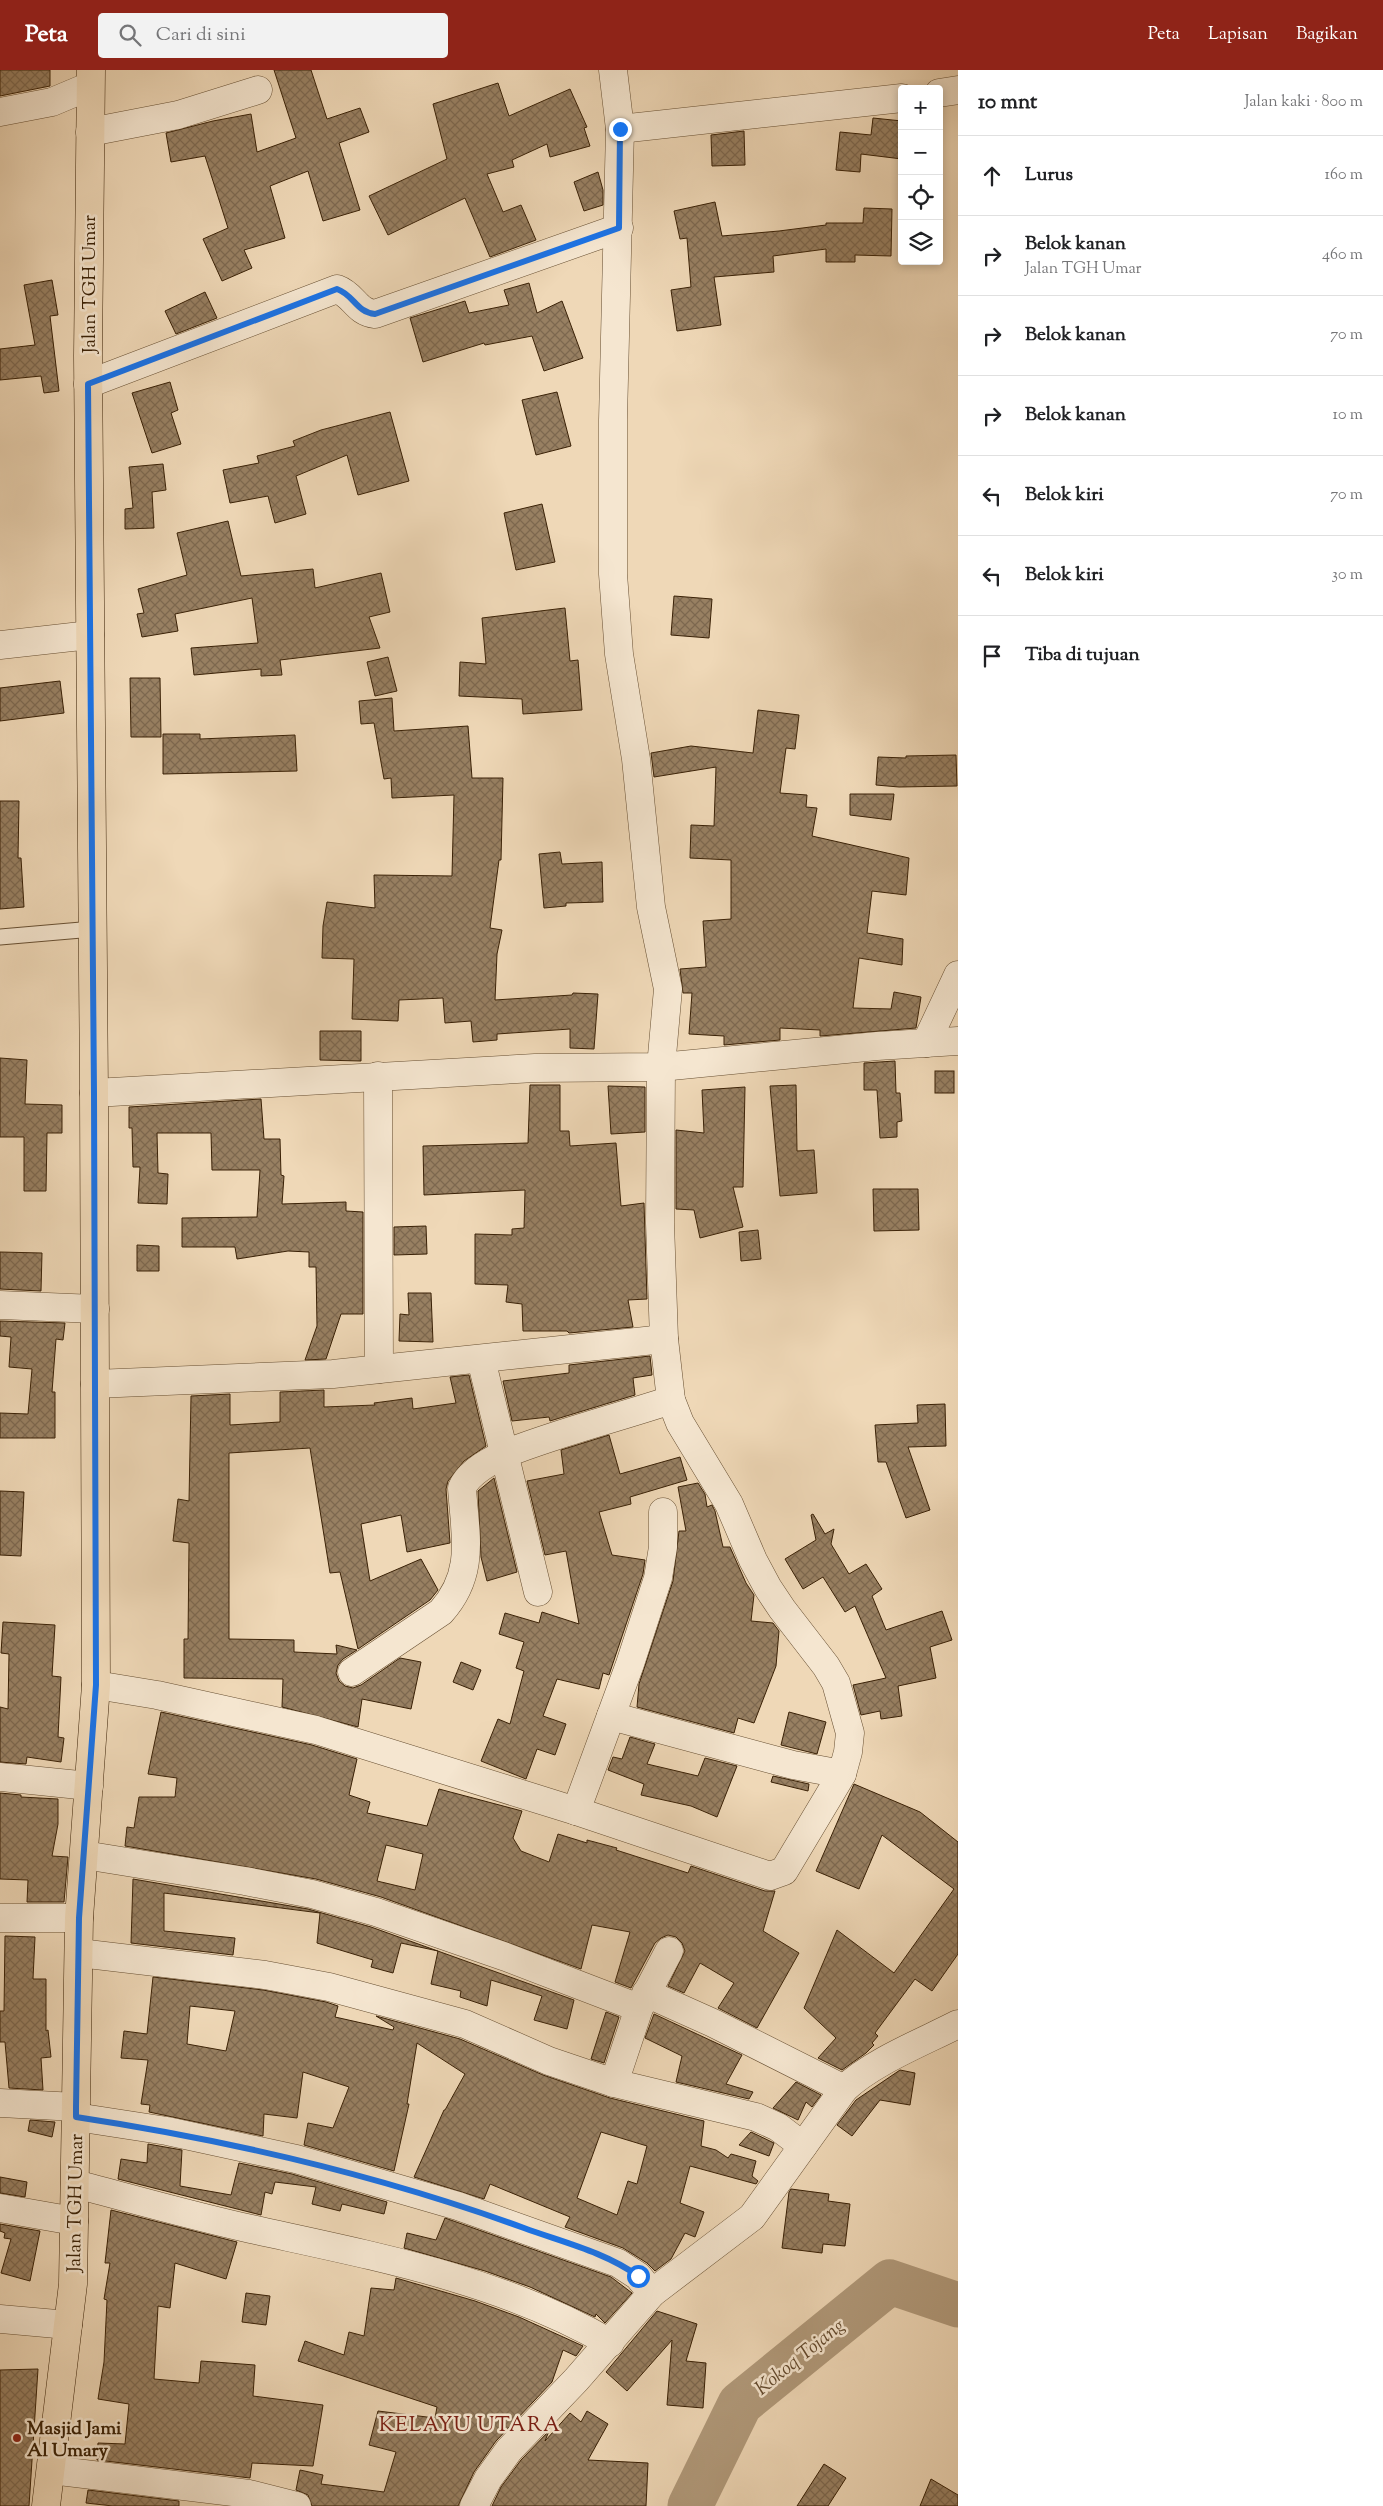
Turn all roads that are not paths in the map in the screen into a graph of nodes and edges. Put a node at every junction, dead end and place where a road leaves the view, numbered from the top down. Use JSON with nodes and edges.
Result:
{"nodes":[{"id":1,"x":613,"y":70,"type":"edge"},
{"id":2,"x":90,"y":78,"type":"edge"},
{"id":3,"x":258,"y":90,"type":"dead end"},
{"id":4,"x":958,"y":90,"type":"edge"},
{"id":5,"x":943,"y":92,"type":"edge"},
{"id":6,"x":898,"y":98,"type":"edge"},
{"id":7,"x":0,"y":112,"type":"edge"},
{"id":8,"x":620,"y":129,"type":"junction"},
{"id":9,"x":90,"y":132,"type":"junction"},
{"id":10,"x":619,"y":228,"type":"junction"},
{"id":11,"x":88,"y":384,"type":"junction"},
{"id":12,"x":90,"y":635,"type":"junction"},
{"id":13,"x":0,"y":645,"type":"edge"},
{"id":14,"x":93,"y":929,"type":"junction"},
{"id":15,"x":0,"y":937,"type":"edge"},
{"id":16,"x":958,"y":975,"type":"edge"},
{"id":17,"x":958,"y":1041,"type":"edge"},
{"id":18,"x":926,"y":1043,"type":"junction"},
{"id":19,"x":661,"y":1067,"type":"junction"},
{"id":20,"x":378,"y":1076,"type":"junction"},
{"id":21,"x":94,"y":1093,"type":"junction"},
{"id":22,"x":0,"y":1305,"type":"edge"},
{"id":23,"x":95,"y":1309,"type":"junction"},
{"id":24,"x":664,"y":1339,"type":"junction"},
{"id":25,"x":481,"y":1358,"type":"junction"},
{"id":26,"x":379,"y":1369,"type":"junction"},
{"id":27,"x":95,"y":1384,"type":"junction"},
{"id":28,"x":671,"y":1400,"type":"junction"},
{"id":29,"x":505,"y":1454,"type":"junction"},
{"id":30,"x":663,"y":1512,"type":"dead end"},
{"id":31,"x":538,"y":1592,"type":"dead end"},
{"id":32,"x":352,"y":1672,"type":"dead end"},
{"id":33,"x":96,"y":1685,"type":"junction"},
{"id":34,"x":611,"y":1716,"type":"junction"},
{"id":35,"x":842,"y":1774,"type":"junction"},
{"id":36,"x":0,"y":1777,"type":"edge"},
{"id":37,"x":89,"y":1786,"type":"junction"},
{"id":38,"x":576,"y":1811,"type":"junction"},
{"id":39,"x":84,"y":1855,"type":"junction"},
{"id":40,"x":0,"y":1918,"type":"edge"},
{"id":41,"x":79,"y":1918,"type":"junction"},
{"id":42,"x":668,"y":1950,"type":"dead end"},
{"id":43,"x":79,"y":1953,"type":"junction"},
{"id":44,"x":643,"y":2000,"type":"junction"},
{"id":45,"x":958,"y":2024,"type":"edge"},
{"id":46,"x":614,"y":2083,"type":"junction"},
{"id":47,"x":844,"y":2089,"type":"junction"},
{"id":48,"x":0,"y":2103,"type":"edge"},
{"id":49,"x":76,"y":2112,"type":"junction"},
{"id":50,"x":803,"y":2146,"type":"junction"},
{"id":51,"x":75,"y":2184,"type":"junction"},
{"id":52,"x":0,"y":2208,"type":"edge"},
{"id":53,"x":74,"y":2221,"type":"junction"},
{"id":54,"x":652,"y":2293,"type":"junction"},
{"id":55,"x":0,"y":2319,"type":"edge"},
{"id":56,"x":68,"y":2325,"type":"junction"},
{"id":57,"x":610,"y":2343,"type":"junction"},
{"id":58,"x":50,"y":2470,"type":"junction"},
{"id":59,"x":250,"y":2500,"type":"edge"},
{"id":60,"x":46,"y":2506,"type":"edge"},
{"id":61,"x":297,"y":2506,"type":"edge"},
{"id":62,"x":474,"y":2506,"type":"edge"}],
"edges":[{"from":1,"to":8,"type":"street"},
{"from":2,"to":7,"type":"street"},
{"from":2,"to":9,"type":"main road","name":"Jalan TGH Umar"},
{"from":3,"to":9,"type":"street"},
{"from":4,"to":5,"type":"street"},
{"from":6,"to":8,"type":"street"},
{"from":8,"to":10,"type":"street"},
{"from":9,"to":11,"type":"main road","name":"Jalan TGH Umar"},
{"from":10,"to":11,"type":"street"},
{"from":10,"to":19,"type":"street"},
{"from":11,"to":12,"type":"main road","name":"Jalan TGH Umar"},
{"from":12,"to":13,"type":"street"},
{"from":12,"to":14,"type":"main road","name":"Jalan TGH Umar"},
{"from":14,"to":15,"type":"lane"},
{"from":14,"to":21,"type":"main road","name":"Jalan TGH Umar"},
{"from":16,"to":18,"type":"street"},
{"from":17,"to":18,"type":"street"},
{"from":18,"to":19,"type":"street"},
{"from":19,"to":20,"type":"street"},
{"from":19,"to":24,"type":"street"},
{"from":20,"to":21,"type":"street"},
{"from":20,"to":26,"type":"street"},
{"from":21,"to":23,"type":"main road","name":"Jalan TGH Umar"},
{"from":22,"to":23,"type":"street"},
{"from":23,"to":27,"type":"main road","name":"Jalan TGH Umar"},
{"from":24,"to":25,"type":"street"},
{"from":24,"to":28,"type":"street"},
{"from":25,"to":26,"type":"street"},
{"from":25,"to":29,"type":"street"},
{"from":26,"to":27,"type":"street"},
{"from":27,"to":33,"type":"main road","name":"Jalan TGH Umar"},
{"from":28,"to":29,"type":"street"},
{"from":28,"to":35,"type":"street"},
{"from":29,"to":31,"type":"street"},
{"from":29,"to":32,"type":"street"},
{"from":30,"to":34,"type":"street"},
{"from":33,"to":37,"type":"main road","name":"Jalan TGH Umar"},
{"from":33,"to":38,"type":"street"},
{"from":34,"to":35,"type":"street"},
{"from":34,"to":38,"type":"street"},
{"from":35,"to":38,"type":"street"},
{"from":36,"to":37,"type":"street"},
{"from":37,"to":39,"type":"main road","name":"Jalan TGH Umar"},
{"from":39,"to":41,"type":"main road","name":"Jalan TGH Umar"},
{"from":39,"to":44,"type":"street"},
{"from":40,"to":41,"type":"street"},
{"from":41,"to":43,"type":"main road","name":"Jalan TGH Umar"},
{"from":42,"to":44,"type":"street"},
{"from":43,"to":46,"type":"street"},
{"from":43,"to":49,"type":"main road","name":"Jalan TGH Umar"},
{"from":44,"to":46,"type":"street"},
{"from":44,"to":47,"type":"street"},
{"from":45,"to":47,"type":"street"},
{"from":46,"to":50,"type":"street"},
{"from":47,"to":50,"type":"street"},
{"from":48,"to":49,"type":"street"},
{"from":49,"to":51,"type":"main road","name":"Jalan TGH Umar"},
{"from":49,"to":54,"type":"street"},
{"from":50,"to":54,"type":"street"},
{"from":51,"to":53,"type":"main road","name":"Jalan TGH Umar"},
{"from":51,"to":57,"type":"street"},
{"from":52,"to":53,"type":"street"},
{"from":53,"to":56,"type":"main road","name":"Jalan TGH Umar"},
{"from":54,"to":57,"type":"street"},
{"from":55,"to":56,"type":"street"},
{"from":56,"to":58,"type":"main road","name":"Jalan TGH Umar"},
{"from":57,"to":62,"type":"street"},
{"from":58,"to":59,"type":"street"},
{"from":58,"to":60,"type":"main road","name":"Jalan TGH Umar"},
{"from":59,"to":61,"type":"street"}]}
